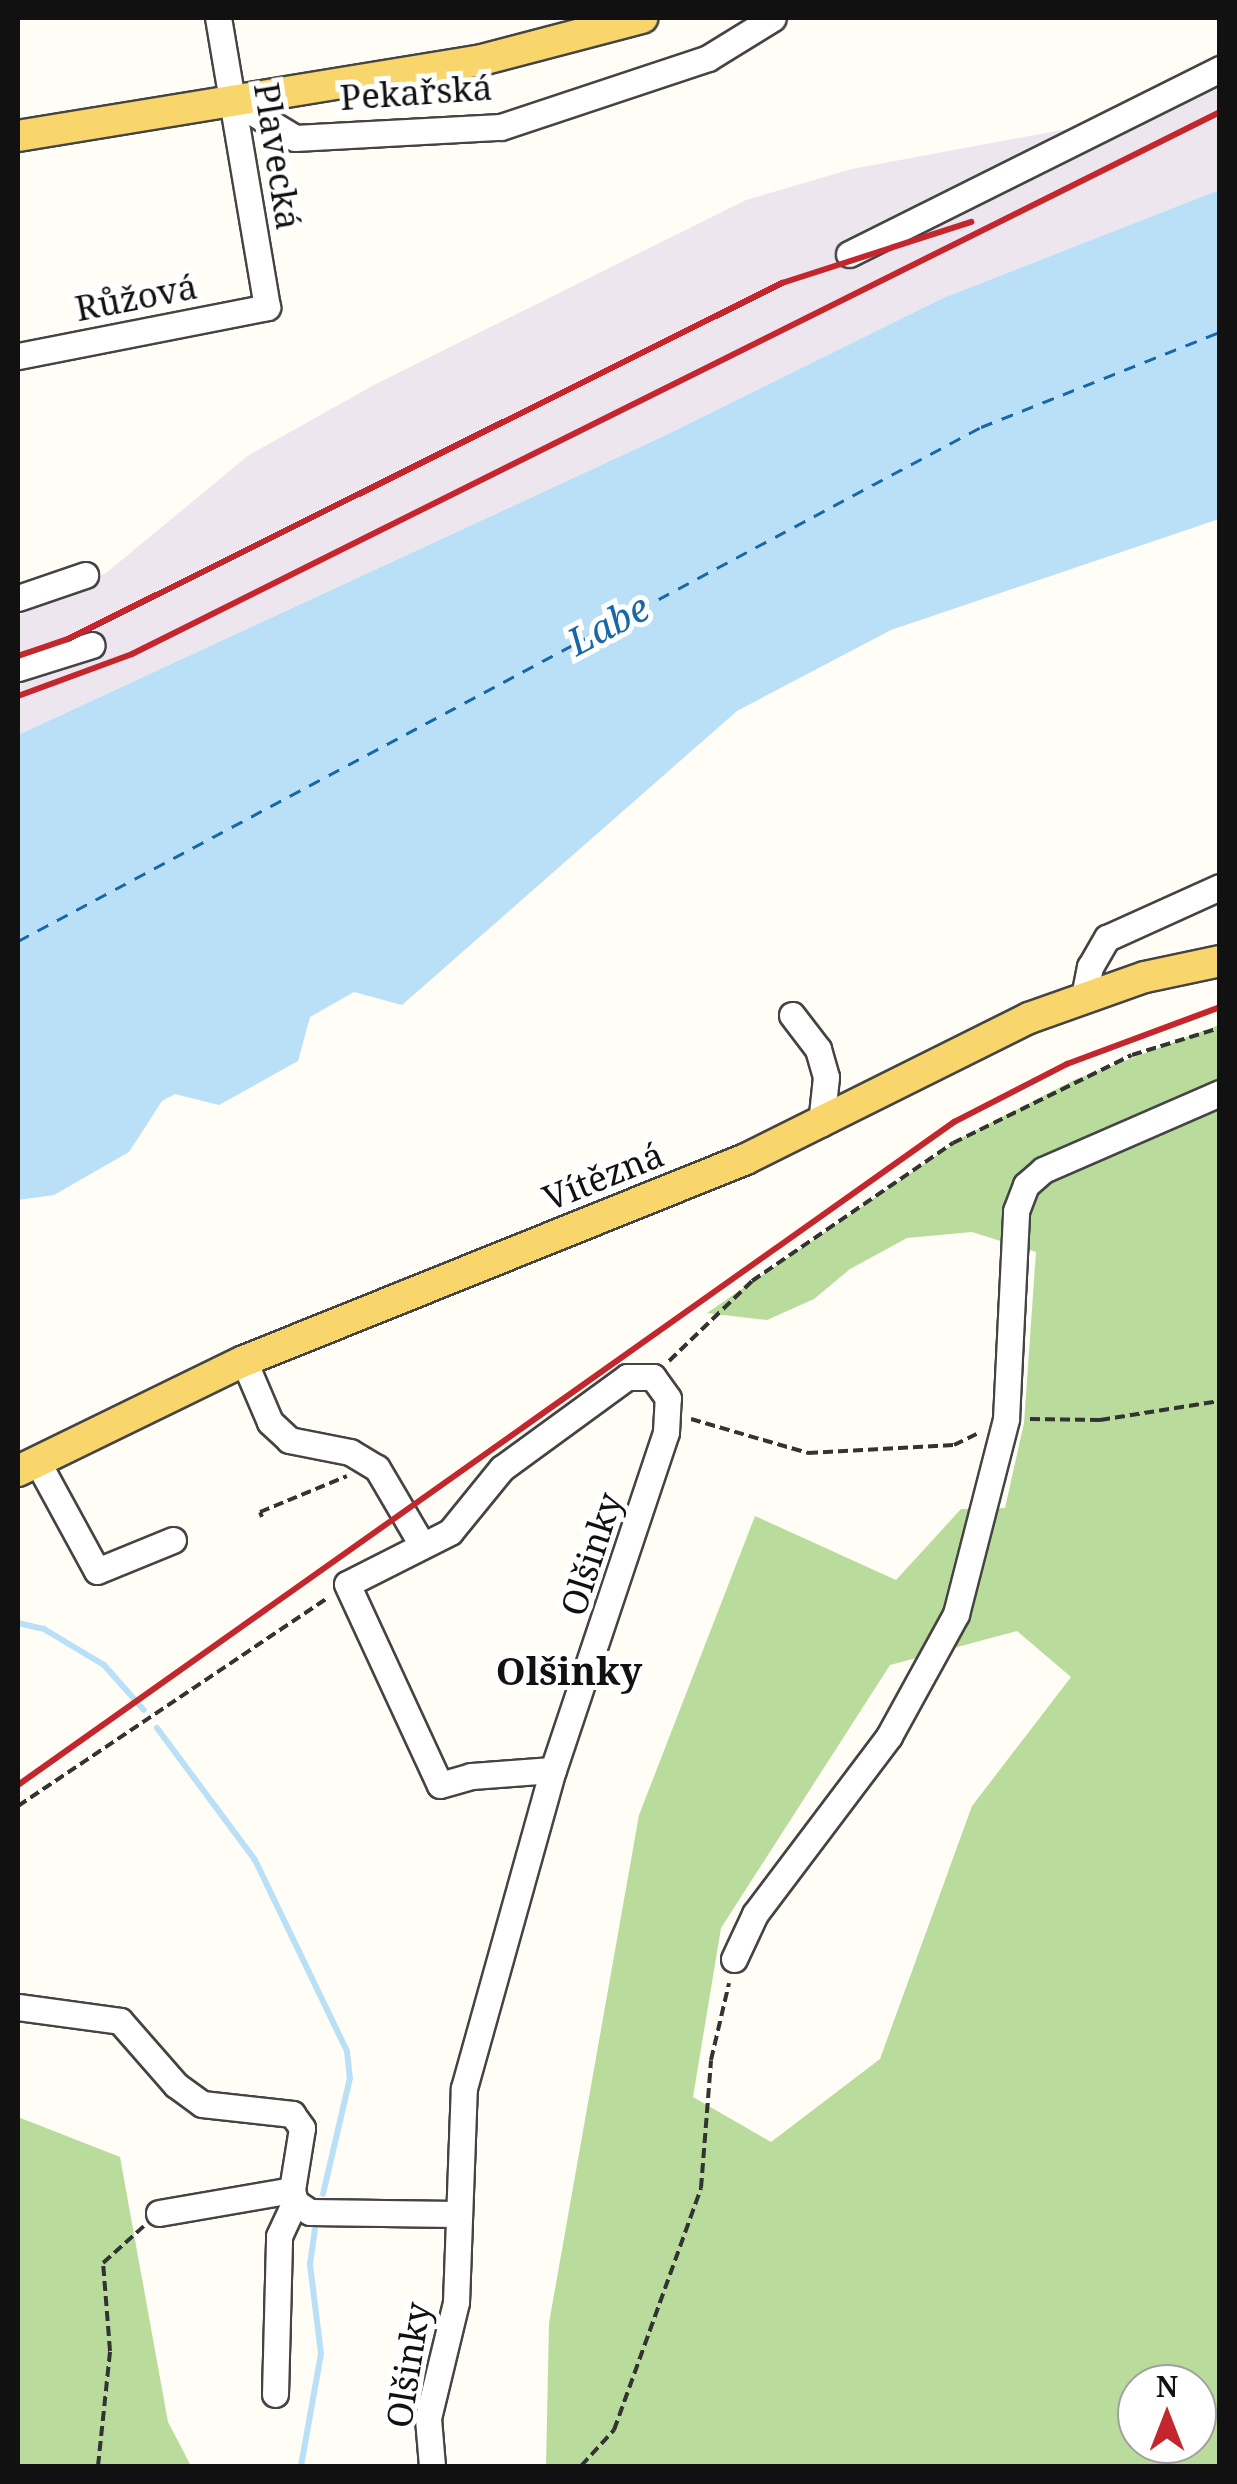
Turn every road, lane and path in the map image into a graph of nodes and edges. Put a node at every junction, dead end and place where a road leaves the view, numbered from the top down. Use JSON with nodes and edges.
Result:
{"nodes":[{"id":1,"x":218,"y":18,"type":"edge"},
{"id":2,"x":642,"y":18,"type":"edge"},
{"id":3,"x":773,"y":18,"type":"edge"},
{"id":4,"x":1220,"y":69,"type":"edge"},
{"id":5,"x":234,"y":101,"type":"junction"},
{"id":6,"x":18,"y":136,"type":"edge"},
{"id":7,"x":849,"y":254,"type":"dead end"},
{"id":8,"x":267,"y":307,"type":"joint"},
{"id":9,"x":18,"y":356,"type":"edge"},
{"id":10,"x":86,"y":576,"type":"dead end"},
{"id":11,"x":18,"y":598,"type":"edge"},
{"id":12,"x":92,"y":644,"type":"dead end"},
{"id":13,"x":18,"y":668,"type":"edge"},
{"id":14,"x":1220,"y":887,"type":"edge"},
{"id":15,"x":1220,"y":960,"type":"edge"},
{"id":16,"x":1084,"y":997,"type":"junction"},
{"id":17,"x":792,"y":1014,"type":"dead end"},
{"id":18,"x":1220,"y":1028,"type":"edge"},
{"id":19,"x":1220,"y":1093,"type":"edge"},
{"id":20,"x":821,"y":1124,"type":"junction"},
{"id":21,"x":244,"y":1361,"type":"junction"},
{"id":22,"x":653,"y":1377,"type":"junction"},
{"id":23,"x":1220,"y":1401,"type":"edge"},
{"id":24,"x":667,"y":1414,"type":"junction"},
{"id":25,"x":1006,"y":1419,"type":"junction"},
{"id":26,"x":364,"y":1461,"type":"junction"},
{"id":27,"x":27,"y":1466,"type":"edge"},
{"id":28,"x":262,"y":1516,"type":"dead end"},
{"id":29,"x":173,"y":1540,"type":"dead end"},
{"id":30,"x":420,"y":1542,"type":"junction"},
{"id":31,"x":347,"y":1584,"type":"junction"},
{"id":32,"x":553,"y":1770,"type":"junction"},
{"id":33,"x":18,"y":1806,"type":"edge"},
{"id":34,"x":734,"y":1958,"type":"joint"},
{"id":35,"x":18,"y":2007,"type":"edge"},
{"id":36,"x":294,"y":2196,"type":"junction"},
{"id":37,"x":159,"y":2213,"type":"joint"},
{"id":38,"x":456,"y":2214,"type":"junction"},
{"id":39,"x":275,"y":2394,"type":"dead end"},
{"id":40,"x":98,"y":2466,"type":"edge"},
{"id":41,"x":432,"y":2466,"type":"edge"},
{"id":42,"x":582,"y":2466,"type":"edge"}],
"edges":[{"from":1,"to":5,"type":"street","name":"Plavecká"},
{"from":2,"to":5,"type":"main road","name":"Pekařská"},
{"from":3,"to":5,"type":"street","name":"Pekařská"},
{"from":4,"to":7,"type":"street"},
{"from":5,"to":6,"type":"main road","name":"Pekařská"},
{"from":5,"to":8,"type":"street","name":"Plavecká"},
{"from":8,"to":9,"type":"street","name":"Růžová"},
{"from":10,"to":11,"type":"street"},
{"from":12,"to":13,"type":"street"},
{"from":14,"to":16,"type":"street"},
{"from":15,"to":16,"type":"main road","name":"Vítězná"},
{"from":16,"to":20,"type":"main road","name":"Vítězná"},
{"from":17,"to":20,"type":"street"},
{"from":18,"to":22,"type":"path"},
{"from":19,"to":25,"type":"street"},
{"from":20,"to":21,"type":"main road","name":"Vítězná"},
{"from":21,"to":26,"type":"street"},
{"from":21,"to":27,"type":"main road","name":"Vítězná"},
{"from":22,"to":24,"type":"street"},
{"from":22,"to":30,"type":"street"},
{"from":23,"to":25,"type":"path"},
{"from":24,"to":25,"type":"path"},
{"from":24,"to":32,"type":"street","name":"Olšinky"},
{"from":25,"to":34,"type":"street"},
{"from":26,"to":28,"type":"path"},
{"from":26,"to":30,"type":"street"},
{"from":27,"to":29,"type":"street"},
{"from":30,"to":31,"type":"street"},
{"from":31,"to":32,"type":"street"},
{"from":31,"to":33,"type":"path"},
{"from":32,"to":38,"type":"street","name":"Olšinky"},
{"from":34,"to":42,"type":"path"},
{"from":35,"to":36,"type":"street"},
{"from":36,"to":37,"type":"street"},
{"from":36,"to":38,"type":"street"},
{"from":36,"to":39,"type":"street"},
{"from":37,"to":40,"type":"path"},
{"from":38,"to":41,"type":"street","name":"Olšinky"}]}
